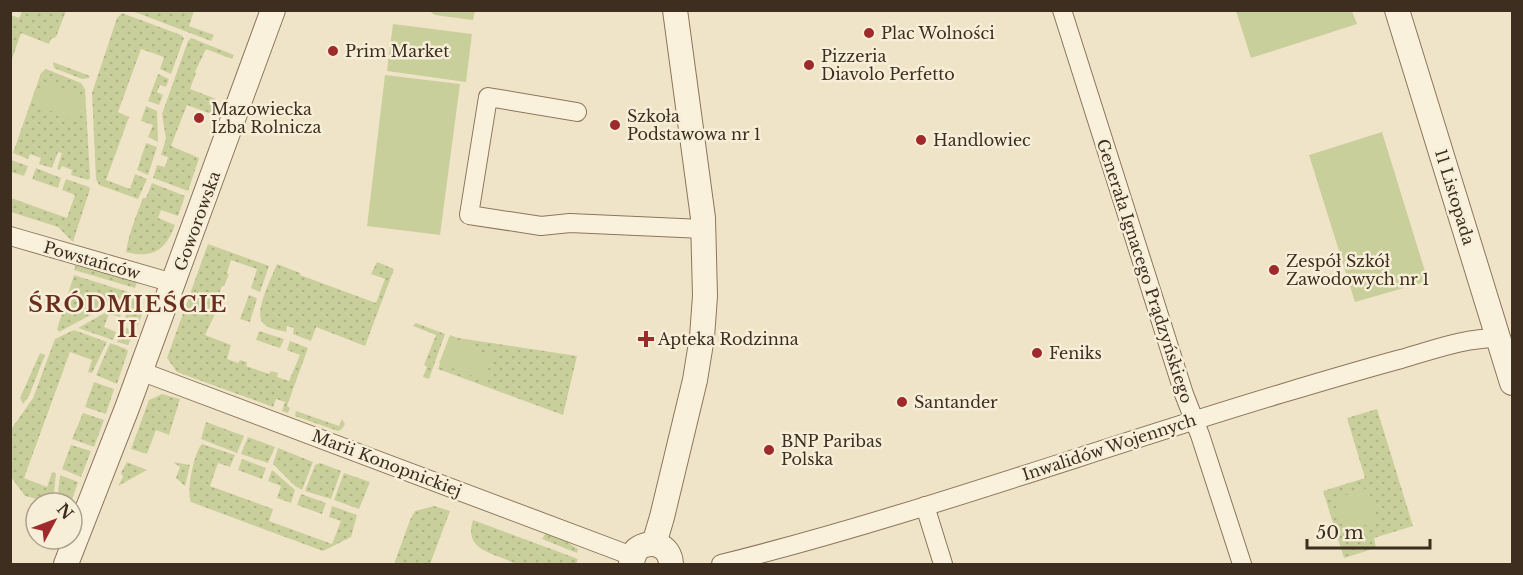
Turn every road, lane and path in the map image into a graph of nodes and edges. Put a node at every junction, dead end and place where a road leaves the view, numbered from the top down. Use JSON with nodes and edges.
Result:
{"nodes":[{"id":1,"x":273,"y":10,"type":"edge"},
{"id":2,"x":675,"y":10,"type":"edge"},
{"id":3,"x":1062,"y":10,"type":"edge"},
{"id":4,"x":1397,"y":10,"type":"edge"},
{"id":5,"x":577,"y":112,"type":"dead end"},
{"id":6,"x":703,"y":229,"type":"junction"},
{"id":7,"x":10,"y":236,"type":"edge"},
{"id":8,"x":173,"y":283,"type":"junction"},
{"id":9,"x":1498,"y":339,"type":"junction"},
{"id":10,"x":140,"y":371,"type":"junction"},
{"id":11,"x":1512,"y":383,"type":"edge"},
{"id":12,"x":1195,"y":420,"type":"junction"},
{"id":13,"x":925,"y":506,"type":"junction"},
{"id":14,"x":654,"y":544,"type":"junction"},
{"id":15,"x":632,"y":560,"type":"edge"},
{"id":16,"x":66,"y":564,"type":"edge"},
{"id":17,"x":671,"y":564,"type":"edge"},
{"id":18,"x":721,"y":564,"type":"edge"},
{"id":19,"x":943,"y":564,"type":"edge"},
{"id":20,"x":1242,"y":564,"type":"edge"}],
"edges":[{"from":1,"to":8,"type":"street","name":"Goworowska"},
{"from":2,"to":6,"type":"street"},
{"from":3,"to":12,"type":"street","name":"Generała Ignacego Prądzyńskiego"},
{"from":4,"to":9,"type":"street","name":"11 Listopada"},
{"from":5,"to":6,"type":"street"},
{"from":6,"to":14,"type":"street"},
{"from":7,"to":8,"type":"street","name":"Powstańców"},
{"from":8,"to":10,"type":"street","name":"Goworowska"},
{"from":9,"to":11,"type":"street","name":"11 Listopada"},
{"from":9,"to":12,"type":"street","name":"Inwalidów Wojennych"},
{"from":10,"to":15,"type":"street","name":"Marii Konopnickiej"},
{"from":10,"to":16,"type":"street","name":"Goworowska"},
{"from":12,"to":13,"type":"street","name":"Inwalidów Wojennych"},
{"from":12,"to":20,"type":"street","name":"Generała Ignacego Prądzyńskiego"},
{"from":13,"to":18,"type":"street","name":"Inwalidów Wojennych"},
{"from":13,"to":19,"type":"street"},
{"from":14,"to":15,"type":"street"},
{"from":14,"to":17,"type":"street"}]}
